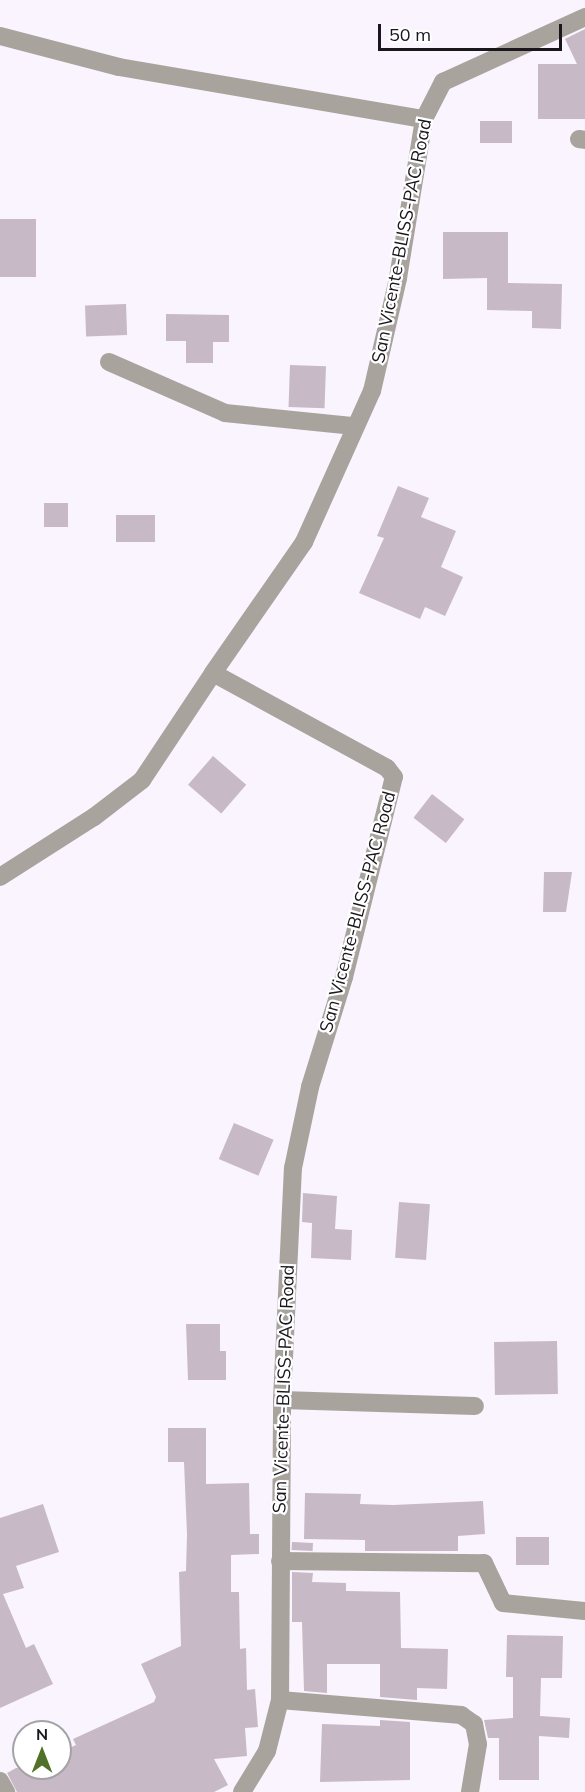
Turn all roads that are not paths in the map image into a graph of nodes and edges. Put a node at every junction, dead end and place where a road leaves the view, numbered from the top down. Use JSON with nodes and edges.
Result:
{"nodes":[{"id":1,"x":585,"y":17,"type":"edge"},
{"id":2,"x":0,"y":36,"type":"edge"},
{"id":3,"x":424,"y":119,"type":"junction"},
{"id":4,"x":109,"y":362,"type":"dead end"},
{"id":5,"x":354,"y":426,"type":"junction"},
{"id":6,"x":213,"y":673,"type":"junction"},
{"id":7,"x":0,"y":877,"type":"edge"},
{"id":8,"x":282,"y":1400,"type":"junction"},
{"id":9,"x":475,"y":1406,"type":"dead end"},
{"id":10,"x":280,"y":1561,"type":"junction"},
{"id":11,"x":585,"y":1611,"type":"edge"},
{"id":12,"x":280,"y":1700,"type":"junction"},
{"id":13,"x":0,"y":1780,"type":"edge"},
{"id":14,"x":6,"y":1792,"type":"edge"},
{"id":15,"x":242,"y":1792,"type":"edge"},
{"id":16,"x":470,"y":1792,"type":"edge"}],
"edges":[{"from":1,"to":3,"type":"street","name":"San Vicente-BLISS-PAC Road"},
{"from":2,"to":3,"type":"street"},
{"from":3,"to":5,"type":"street","name":"San Vicente-BLISS-PAC Road"},
{"from":4,"to":5,"type":"street"},
{"from":5,"to":6,"type":"street","name":"San Vicente-BLISS-PAC Road"},
{"from":6,"to":7,"type":"street"},
{"from":6,"to":8,"type":"street","name":"San Vicente-BLISS-PAC Road"},
{"from":8,"to":9,"type":"street"},
{"from":8,"to":10,"type":"street","name":"San Vicente-BLISS-PAC Road"},
{"from":10,"to":11,"type":"street"},
{"from":10,"to":12,"type":"street","name":"San Vicente-BLISS-PAC Road"},
{"from":12,"to":15,"type":"street","name":"San Vicente-BLISS-PAC Road"},
{"from":12,"to":16,"type":"street"},
{"from":13,"to":14,"type":"street"}]}
